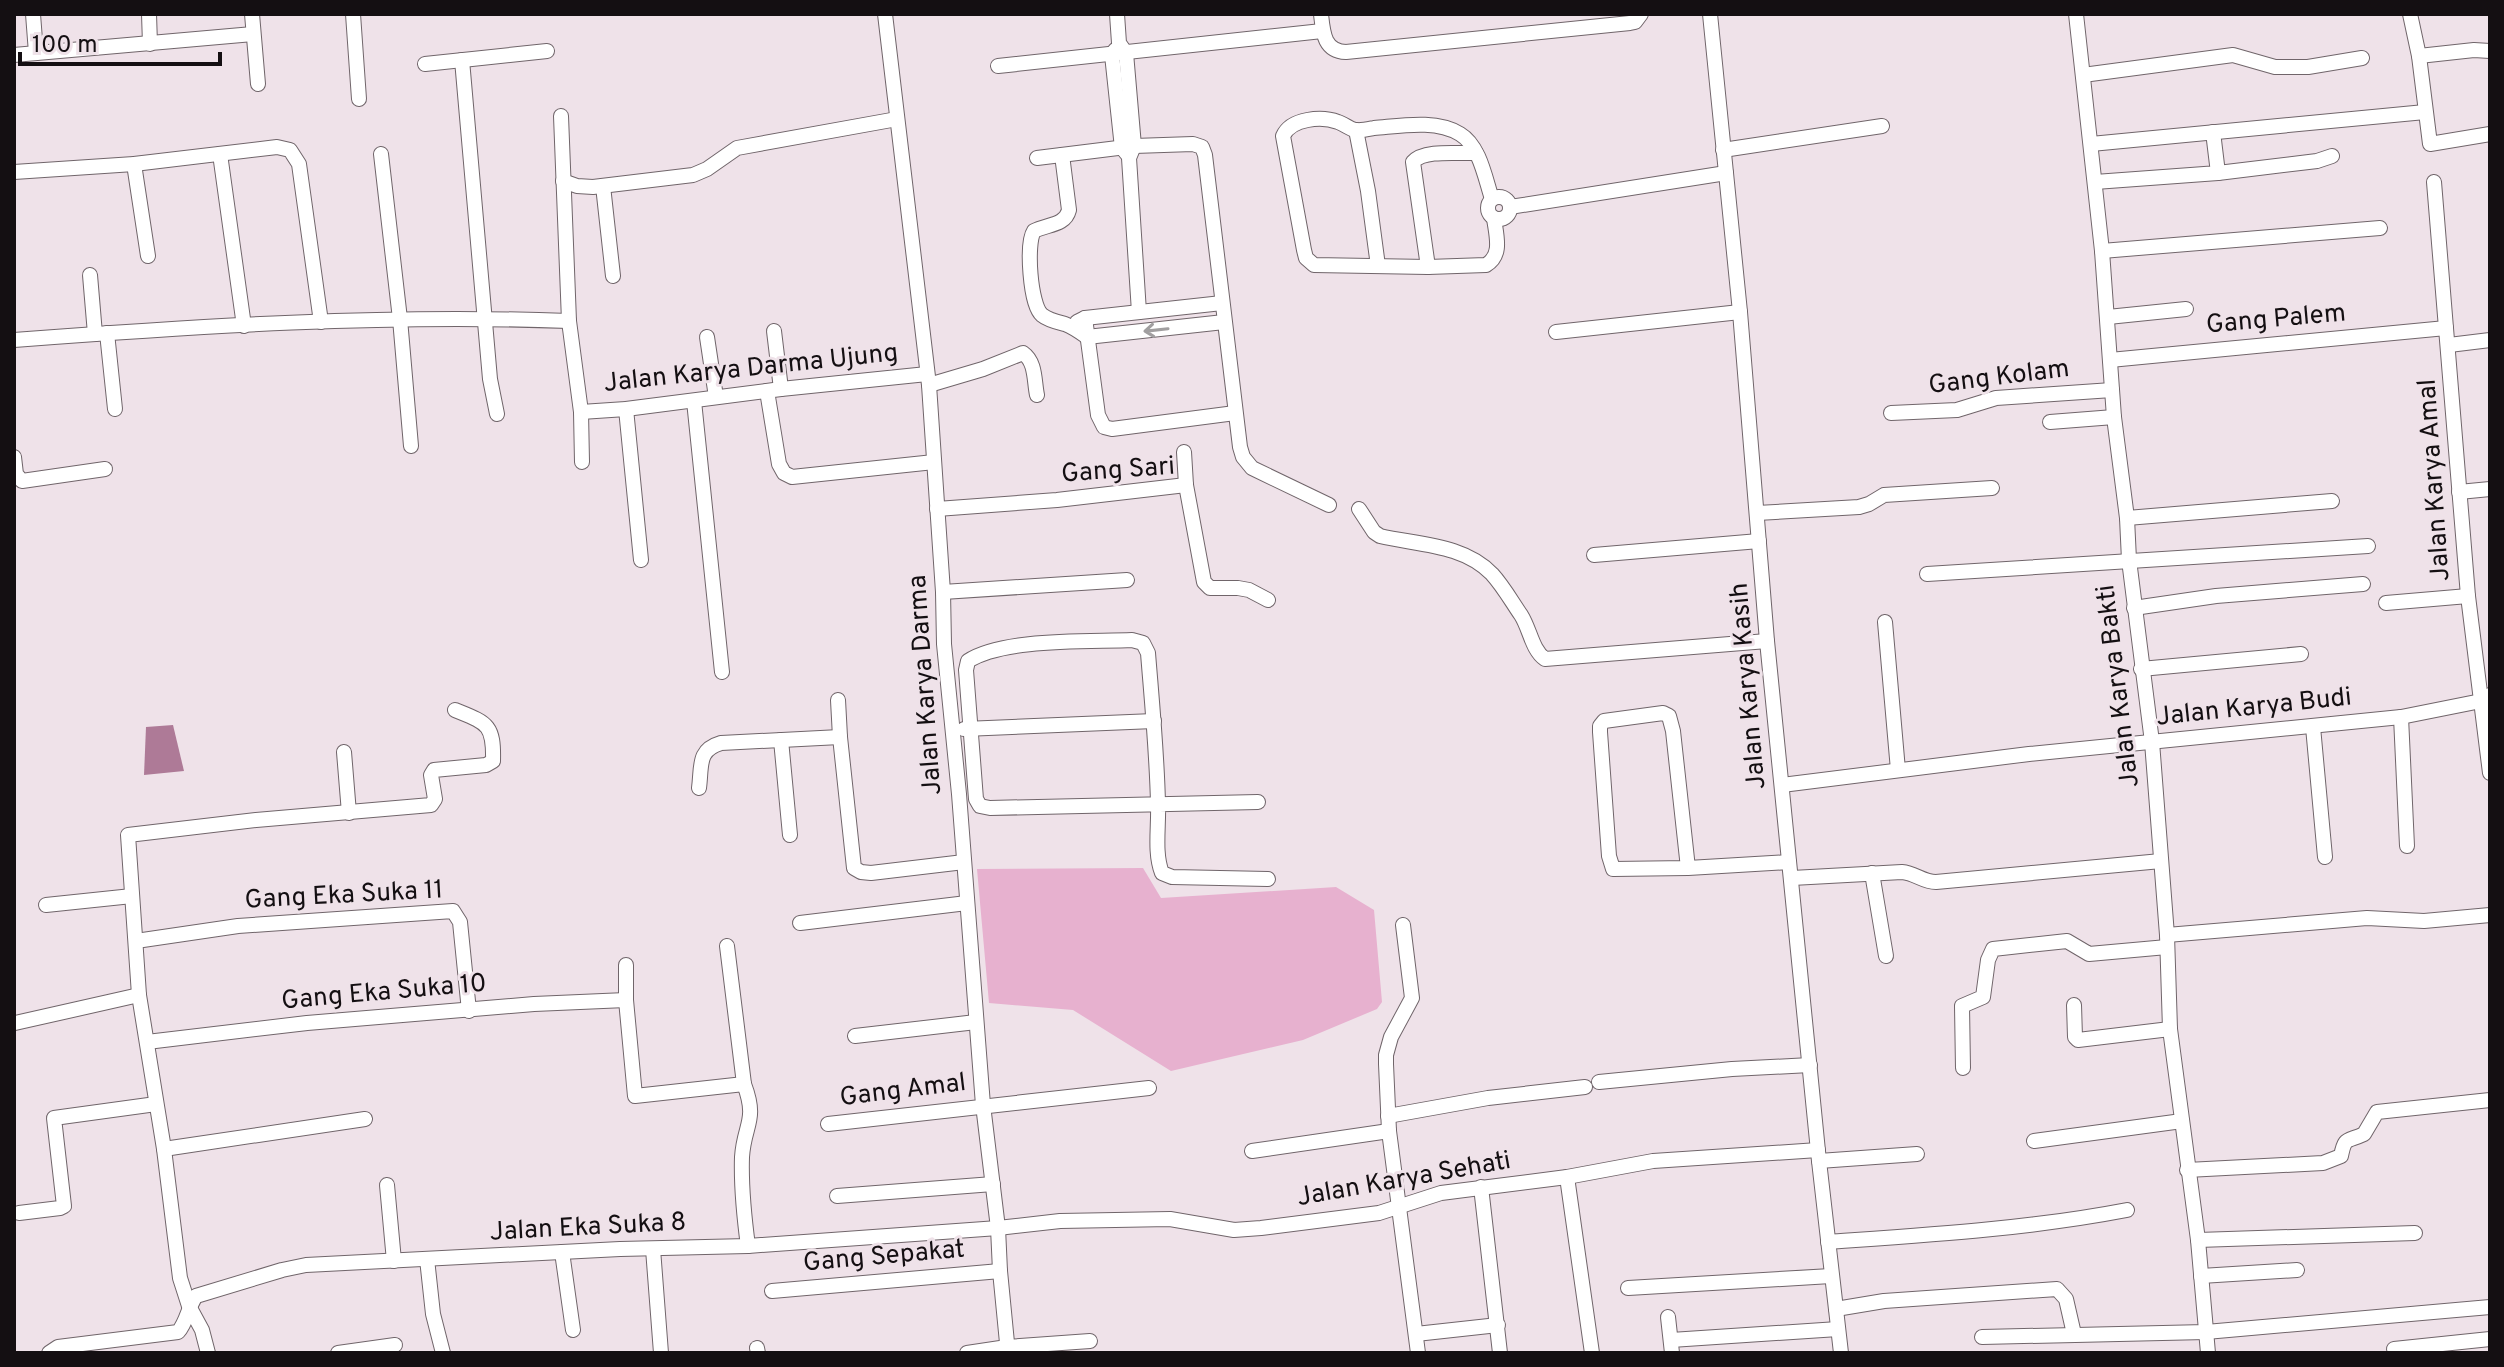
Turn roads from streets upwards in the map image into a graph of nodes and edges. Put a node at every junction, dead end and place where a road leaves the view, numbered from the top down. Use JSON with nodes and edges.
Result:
{"nodes":[{"id":1,"x":33,"y":14,"type":"edge"},
{"id":2,"x":149,"y":14,"type":"edge"},
{"id":3,"x":252,"y":14,"type":"edge"},
{"id":4,"x":353,"y":14,"type":"edge"},
{"id":5,"x":885,"y":14,"type":"edge"},
{"id":6,"x":1117,"y":14,"type":"edge"},
{"id":7,"x":1321,"y":14,"type":"edge"},
{"id":8,"x":1641,"y":14,"type":"edge"},
{"id":9,"x":1711,"y":14,"type":"edge"},
{"id":10,"x":2076,"y":14,"type":"edge"},
{"id":11,"x":2410,"y":14,"type":"edge"},
{"id":12,"x":1322,"y":31,"type":"junction"},
{"id":13,"x":253,"y":34,"type":"junction"},
{"id":14,"x":150,"y":44,"type":"junction"},
{"id":15,"x":1119,"y":50,"type":"junction"},
{"id":16,"x":547,"y":51,"type":"dead end"},
{"id":17,"x":2490,"y":51,"type":"edge"},
{"id":18,"x":36,"y":53,"type":"junction"},
{"id":19,"x":14,"y":55,"type":"edge"},
{"id":20,"x":2419,"y":56,"type":"junction"},
{"id":21,"x":2362,"y":58,"type":"dead end"},
{"id":22,"x":462,"y":60,"type":"junction"},
{"id":23,"x":425,"y":64,"type":"dead end"},
{"id":24,"x":998,"y":66,"type":"dead end"},
{"id":25,"x":2083,"y":75,"type":"junction"},
{"id":26,"x":258,"y":84,"type":"dead end"},
{"id":27,"x":359,"y":99,"type":"dead end"},
{"id":28,"x":2425,"y":112,"type":"junction"},
{"id":29,"x":561,"y":116,"type":"dead end"},
{"id":30,"x":897,"y":119,"type":"junction"},
{"id":31,"x":1882,"y":126,"type":"dead end"},
{"id":32,"x":1356,"y":130,"type":"junction"},
{"id":33,"x":2213,"y":132,"type":"junction"},
{"id":34,"x":2490,"y":134,"type":"edge"},
{"id":35,"x":2091,"y":144,"type":"junction"},
{"id":36,"x":1129,"y":150,"type":"junction"},
{"id":37,"x":1723,"y":150,"type":"junction"},
{"id":38,"x":1476,"y":153,"type":"junction"},
{"id":39,"x":220,"y":154,"type":"junction"},
{"id":40,"x":381,"y":154,"type":"dead end"},
{"id":41,"x":1062,"y":155,"type":"junction"},
{"id":42,"x":2332,"y":156,"type":"dead end"},
{"id":43,"x":1037,"y":158,"type":"dead end"},
{"id":44,"x":134,"y":164,"type":"junction"},
{"id":45,"x":14,"y":172,"type":"edge"},
{"id":46,"x":1726,"y":173,"type":"junction"},
{"id":47,"x":2218,"y":173,"type":"junction"},
{"id":48,"x":563,"y":181,"type":"junction"},
{"id":49,"x":2095,"y":182,"type":"junction"},
{"id":50,"x":2434,"y":182,"type":"dead end"},
{"id":51,"x":603,"y":186,"type":"junction"},
{"id":52,"x":1492,"y":199,"type":"junction"},
{"id":53,"x":1510,"y":207,"type":"junction"},
{"id":54,"x":1494,"y":218,"type":"junction"},
{"id":55,"x":2380,"y":228,"type":"dead end"},
{"id":56,"x":2102,"y":251,"type":"junction"},
{"id":57,"x":148,"y":256,"type":"dead end"},
{"id":58,"x":1378,"y":266,"type":"junction"},
{"id":59,"x":1428,"y":267,"type":"junction"},
{"id":60,"x":90,"y":275,"type":"dead end"},
{"id":61,"x":613,"y":276,"type":"dead end"},
{"id":62,"x":1222,"y":303,"type":"junction"},
{"id":63,"x":2186,"y":309,"type":"dead end"},
{"id":64,"x":1139,"y":312,"type":"junction"},
{"id":65,"x":1740,"y":312,"type":"junction"},
{"id":66,"x":2108,"y":317,"type":"junction"},
{"id":67,"x":485,"y":318,"type":"junction"},
{"id":68,"x":1085,"y":318,"type":"junction"},
{"id":69,"x":400,"y":319,"type":"junction"},
{"id":70,"x":569,"y":321,"type":"junction"},
{"id":71,"x":321,"y":322,"type":"junction"},
{"id":72,"x":1224,"y":322,"type":"junction"},
{"id":73,"x":1069,"y":325,"type":"junction"},
{"id":74,"x":244,"y":326,"type":"junction"},
{"id":75,"x":2446,"y":328,"type":"junction"},
{"id":76,"x":774,"y":331,"type":"dead end"},
{"id":77,"x":1556,"y":332,"type":"dead end"},
{"id":78,"x":101,"y":334,"type":"junction"},
{"id":79,"x":707,"y":337,"type":"dead end"},
{"id":80,"x":1087,"y":337,"type":"junction"},
{"id":81,"x":14,"y":340,"type":"edge"},
{"id":82,"x":2490,"y":340,"type":"edge"},
{"id":83,"x":2449,"y":345,"type":"junction"},
{"id":84,"x":2110,"y":360,"type":"junction"},
{"id":85,"x":928,"y":380,"type":"junction"},
{"id":86,"x":774,"y":390,"type":"junction"},
{"id":87,"x":2112,"y":390,"type":"junction"},
{"id":88,"x":1037,"y":395,"type":"dead end"},
{"id":89,"x":716,"y":397,"type":"junction"},
{"id":90,"x":694,"y":401,"type":"junction"},
{"id":91,"x":115,"y":409,"type":"dead end"},
{"id":92,"x":626,"y":409,"type":"junction"},
{"id":93,"x":581,"y":412,"type":"junction"},
{"id":94,"x":1235,"y":413,"type":"junction"},
{"id":95,"x":1891,"y":413,"type":"dead end"},
{"id":96,"x":497,"y":414,"type":"dead end"},
{"id":97,"x":2114,"y":417,"type":"junction"},
{"id":98,"x":2050,"y":422,"type":"dead end"},
{"id":99,"x":411,"y":446,"type":"dead end"},
{"id":100,"x":1184,"y":452,"type":"dead end"},
{"id":101,"x":14,"y":457,"type":"edge"},
{"id":102,"x":582,"y":462,"type":"dead end"},
{"id":103,"x":934,"y":462,"type":"junction"},
{"id":104,"x":105,"y":469,"type":"dead end"},
{"id":105,"x":1186,"y":485,"type":"junction"},
{"id":106,"x":1992,"y":488,"type":"dead end"},
{"id":107,"x":2490,"y":489,"type":"edge"},
{"id":108,"x":2459,"y":492,"type":"junction"},
{"id":109,"x":2332,"y":501,"type":"dead end"},
{"id":110,"x":1329,"y":505,"type":"dead end"},
{"id":111,"x":937,"y":509,"type":"junction"},
{"id":112,"x":1359,"y":509,"type":"dead end"},
{"id":113,"x":1757,"y":513,"type":"junction"},
{"id":114,"x":2127,"y":518,"type":"junction"},
{"id":115,"x":1759,"y":541,"type":"junction"},
{"id":116,"x":2368,"y":546,"type":"dead end"},
{"id":117,"x":1594,"y":555,"type":"dead end"},
{"id":118,"x":641,"y":560,"type":"dead end"},
{"id":119,"x":2129,"y":560,"type":"junction"},
{"id":120,"x":1927,"y":574,"type":"dead end"},
{"id":121,"x":1127,"y":580,"type":"dead end"},
{"id":122,"x":2363,"y":584,"type":"dead end"},
{"id":123,"x":943,"y":592,"type":"junction"},
{"id":124,"x":2468,"y":596,"type":"junction"},
{"id":125,"x":1268,"y":600,"type":"dead end"},
{"id":126,"x":2386,"y":603,"type":"dead end"},
{"id":127,"x":2134,"y":608,"type":"junction"},
{"id":128,"x":1885,"y":622,"type":"dead end"},
{"id":129,"x":1767,"y":641,"type":"junction"},
{"id":130,"x":2301,"y":654,"type":"dead end"},
{"id":131,"x":2141,"y":669,"type":"junction"},
{"id":132,"x":722,"y":672,"type":"dead end"},
{"id":133,"x":2485,"y":698,"type":"edge"},
{"id":134,"x":838,"y":700,"type":"dead end"},
{"id":135,"x":455,"y":710,"type":"dead end"},
{"id":136,"x":2401,"y":717,"type":"junction"},
{"id":137,"x":1154,"y":721,"type":"junction"},
{"id":138,"x":2313,"y":727,"type":"junction"},
{"id":139,"x":971,"y":728,"type":"junction"},
{"id":140,"x":952,"y":730,"type":"junction"},
{"id":141,"x":840,"y":737,"type":"junction"},
{"id":142,"x":781,"y":740,"type":"junction"},
{"id":143,"x":2152,"y":742,"type":"junction"},
{"id":144,"x":344,"y":752,"type":"dead end"},
{"id":145,"x":1898,"y":770,"type":"junction"},
{"id":146,"x":2490,"y":773,"type":"edge"},
{"id":147,"x":1782,"y":785,"type":"junction"},
{"id":148,"x":699,"y":788,"type":"dead end"},
{"id":149,"x":1258,"y":802,"type":"dead end"},
{"id":150,"x":1158,"y":804,"type":"junction"},
{"id":151,"x":349,"y":813,"type":"junction"},
{"id":152,"x":790,"y":835,"type":"dead end"},
{"id":153,"x":2407,"y":846,"type":"dead end"},
{"id":154,"x":2325,"y":857,"type":"dead end"},
{"id":155,"x":2161,"y":861,"type":"junction"},
{"id":156,"x":964,"y":862,"type":"junction"},
{"id":157,"x":1789,"y":862,"type":"junction"},
{"id":158,"x":1688,"y":868,"type":"junction"},
{"id":159,"x":1872,"y":873,"type":"junction"},
{"id":160,"x":1792,"y":878,"type":"junction"},
{"id":161,"x":1268,"y":879,"type":"dead end"},
{"id":162,"x":132,"y":896,"type":"junction"},
{"id":163,"x":967,"y":903,"type":"junction"},
{"id":164,"x":46,"y":905,"type":"dead end"},
{"id":165,"x":2490,"y":915,"type":"edge"},
{"id":166,"x":800,"y":923,"type":"dead end"},
{"id":167,"x":1403,"y":925,"type":"dead end"},
{"id":168,"x":136,"y":941,"type":"junction"},
{"id":169,"x":2167,"y":941,"type":"junction"},
{"id":170,"x":727,"y":946,"type":"dead end"},
{"id":171,"x":1886,"y":956,"type":"dead end"},
{"id":172,"x":626,"y":965,"type":"dead end"},
{"id":173,"x":139,"y":995,"type":"junction"},
{"id":174,"x":626,"y":1000,"type":"junction"},
{"id":175,"x":2074,"y":1005,"type":"dead end"},
{"id":176,"x":469,"y":1011,"type":"junction"},
{"id":177,"x":976,"y":1022,"type":"junction"},
{"id":178,"x":15,"y":1023,"type":"edge"},
{"id":179,"x":2170,"y":1029,"type":"junction"},
{"id":180,"x":855,"y":1036,"type":"dead end"},
{"id":181,"x":147,"y":1042,"type":"junction"},
{"id":182,"x":1810,"y":1065,"type":"junction"},
{"id":183,"x":1963,"y":1068,"type":"dead end"},
{"id":184,"x":744,"y":1084,"type":"junction"},
{"id":185,"x":1149,"y":1088,"type":"dead end"},
{"id":186,"x":2490,"y":1100,"type":"edge"},
{"id":187,"x":156,"y":1104,"type":"junction"},
{"id":188,"x":983,"y":1105,"type":"junction"},
{"id":189,"x":365,"y":1119,"type":"dead end"},
{"id":190,"x":2182,"y":1121,"type":"junction"},
{"id":191,"x":828,"y":1124,"type":"dead end"},
{"id":192,"x":1389,"y":1124,"type":"junction"},
{"id":193,"x":2034,"y":1141,"type":"dead end"},
{"id":194,"x":164,"y":1149,"type":"junction"},
{"id":195,"x":1252,"y":1151,"type":"dead end"},
{"id":196,"x":1917,"y":1154,"type":"dead end"},
{"id":197,"x":1818,"y":1155,"type":"junction"},
{"id":198,"x":2187,"y":1170,"type":"junction"},
{"id":199,"x":1567,"y":1177,"type":"junction"},
{"id":200,"x":993,"y":1184,"type":"junction"},
{"id":201,"x":387,"y":1185,"type":"dead end"},
{"id":202,"x":1481,"y":1187,"type":"junction"},
{"id":203,"x":837,"y":1196,"type":"dead end"},
{"id":204,"x":1400,"y":1208,"type":"junction"},
{"id":205,"x":2127,"y":1210,"type":"dead end"},
{"id":206,"x":19,"y":1213,"type":"dead end"},
{"id":207,"x":998,"y":1228,"type":"junction"},
{"id":208,"x":2415,"y":1233,"type":"dead end"},
{"id":209,"x":2198,"y":1240,"type":"junction"},
{"id":210,"x":1828,"y":1242,"type":"junction"},
{"id":211,"x":748,"y":1246,"type":"junction"},
{"id":212,"x":653,"y":1249,"type":"junction"},
{"id":213,"x":562,"y":1252,"type":"junction"},
{"id":214,"x":427,"y":1259,"type":"junction"},
{"id":215,"x":394,"y":1261,"type":"junction"},
{"id":216,"x":2297,"y":1270,"type":"dead end"},
{"id":217,"x":1000,"y":1271,"type":"junction"},
{"id":218,"x":1831,"y":1276,"type":"junction"},
{"id":219,"x":2201,"y":1276,"type":"junction"},
{"id":220,"x":1628,"y":1288,"type":"dead end"},
{"id":221,"x":772,"y":1291,"type":"dead end"},
{"id":222,"x":189,"y":1306,"type":"junction"},
{"id":223,"x":2490,"y":1307,"type":"edge"},
{"id":224,"x":1836,"y":1309,"type":"junction"},
{"id":225,"x":1668,"y":1317,"type":"dead end"},
{"id":226,"x":1498,"y":1325,"type":"junction"},
{"id":227,"x":1838,"y":1329,"type":"junction"},
{"id":228,"x":573,"y":1330,"type":"dead end"},
{"id":229,"x":2206,"y":1332,"type":"junction"},
{"id":230,"x":1416,"y":1334,"type":"junction"},
{"id":231,"x":2074,"y":1334,"type":"junction"},
{"id":232,"x":1982,"y":1337,"type":"dead end"},
{"id":233,"x":2490,"y":1339,"type":"edge"},
{"id":234,"x":1090,"y":1341,"type":"dead end"},
{"id":235,"x":395,"y":1345,"type":"dead end"},
{"id":236,"x":1671,"y":1346,"type":"edge"},
{"id":237,"x":2394,"y":1349,"type":"dead end"},
{"id":238,"x":1008,"y":1350,"type":"edge"},
{"id":239,"x":367,"y":1351,"type":"edge"},
{"id":240,"x":49,"y":1353,"type":"edge"},
{"id":241,"x":208,"y":1353,"type":"edge"},
{"id":242,"x":338,"y":1353,"type":"edge"},
{"id":243,"x":443,"y":1353,"type":"edge"},
{"id":244,"x":661,"y":1353,"type":"edge"},
{"id":245,"x":967,"y":1353,"type":"edge"},
{"id":246,"x":1418,"y":1353,"type":"edge"},
{"id":247,"x":1500,"y":1353,"type":"edge"},
{"id":248,"x":1592,"y":1353,"type":"edge"},
{"id":249,"x":1841,"y":1353,"type":"edge"},
{"id":250,"x":2208,"y":1353,"type":"edge"}],
"edges":[{"from":1,"to":18,"type":"street"},
{"from":2,"to":14,"type":"street"},
{"from":3,"to":13,"type":"street"},
{"from":4,"to":27,"type":"street"},
{"from":5,"to":30,"type":"street","name":"Jalan Karya Darma"},
{"from":6,"to":15,"type":"street"},
{"from":7,"to":12,"type":"street"},
{"from":8,"to":12,"type":"street"},
{"from":9,"to":37,"type":"street","name":"Jalan Karya Kasih"},
{"from":10,"to":25,"type":"street","name":"Jalan Karya Bakti"},
{"from":11,"to":20,"type":"street"},
{"from":12,"to":15,"type":"street"},
{"from":13,"to":14,"type":"street"},
{"from":13,"to":26,"type":"street"},
{"from":14,"to":18,"type":"street"},
{"from":15,"to":24,"type":"street"},
{"from":15,"to":36,"type":"street"},
{"from":16,"to":22,"type":"street"},
{"from":17,"to":20,"type":"street"},
{"from":18,"to":19,"type":"street"},
{"from":20,"to":28,"type":"street"},
{"from":21,"to":25,"type":"street"},
{"from":22,"to":23,"type":"street"},
{"from":22,"to":67,"type":"street"},
{"from":25,"to":35,"type":"street","name":"Jalan Karya Bakti"},
{"from":28,"to":33,"type":"street"},
{"from":28,"to":34,"type":"street"},
{"from":29,"to":48,"type":"street"},
{"from":30,"to":51,"type":"street"},
{"from":30,"to":85,"type":"street","name":"Jalan Karya Darma"},
{"from":31,"to":37,"type":"street"},
{"from":32,"to":38,"type":"street"},
{"from":32,"to":58,"type":"street"},
{"from":32,"to":58,"type":"street"},
{"from":33,"to":35,"type":"street"},
{"from":33,"to":47,"type":"street"},
{"from":35,"to":49,"type":"street","name":"Jalan Karya Bakti"},
{"from":36,"to":41,"type":"street"},
{"from":36,"to":62,"type":"street"},
{"from":36,"to":64,"type":"street"},
{"from":37,"to":46,"type":"street","name":"Jalan Karya Kasih"},
{"from":38,"to":52,"type":"street"},
{"from":38,"to":59,"type":"street"},
{"from":39,"to":44,"type":"street"},
{"from":39,"to":71,"type":"street"},
{"from":39,"to":74,"type":"street"},
{"from":40,"to":69,"type":"street"},
{"from":41,"to":43,"type":"street"},
{"from":41,"to":73,"type":"street"},
{"from":42,"to":47,"type":"street"},
{"from":44,"to":45,"type":"street"},
{"from":44,"to":57,"type":"street"},
{"from":46,"to":53,"type":"street"},
{"from":46,"to":65,"type":"street","name":"Jalan Karya Kasih"},
{"from":47,"to":49,"type":"street"},
{"from":48,"to":51,"type":"street"},
{"from":48,"to":70,"type":"street"},
{"from":49,"to":56,"type":"street","name":"Jalan Karya Bakti"},
{"from":50,"to":75,"type":"street","name":"Jalan Karya Amal"},
{"from":51,"to":61,"type":"street"},
{"from":52,"to":53,"type":"street"},
{"from":52,"to":54,"type":"street"},
{"from":53,"to":54,"type":"street"},
{"from":54,"to":59,"type":"street"},
{"from":55,"to":56,"type":"street"},
{"from":56,"to":66,"type":"street","name":"Jalan Karya Bakti"},
{"from":58,"to":59,"type":"street"},
{"from":60,"to":78,"type":"street"},
{"from":62,"to":64,"type":"street"},
{"from":62,"to":72,"type":"street"},
{"from":63,"to":66,"type":"street"},
{"from":64,"to":68,"type":"street"},
{"from":65,"to":77,"type":"street"},
{"from":65,"to":113,"type":"street","name":"Jalan Karya Kasih"},
{"from":66,"to":84,"type":"street","name":"Jalan Karya Bakti"},
{"from":67,"to":69,"type":"street"},
{"from":67,"to":70,"type":"street"},
{"from":67,"to":96,"type":"street"},
{"from":68,"to":73,"type":"street"},
{"from":68,"to":80,"type":"street"},
{"from":69,"to":71,"type":"street"},
{"from":69,"to":99,"type":"street"},
{"from":70,"to":93,"type":"street"},
{"from":71,"to":74,"type":"street"},
{"from":72,"to":80,"type":"street","one_way":true},
{"from":72,"to":94,"type":"street"},
{"from":73,"to":80,"type":"street"},
{"from":74,"to":78,"type":"street"},
{"from":75,"to":83,"type":"street","name":"Jalan Karya Amal"},
{"from":75,"to":84,"type":"street","name":"Gang Palem"},
{"from":76,"to":86,"type":"street"},
{"from":78,"to":81,"type":"street"},
{"from":78,"to":91,"type":"street"},
{"from":79,"to":89,"type":"street"},
{"from":80,"to":94,"type":"street"},
{"from":82,"to":83,"type":"street"},
{"from":83,"to":108,"type":"street","name":"Jalan Karya Amal"},
{"from":84,"to":87,"type":"street","name":"Jalan Karya Bakti"},
{"from":85,"to":86,"type":"street","name":"Jalan Karya Darma Ujung"},
{"from":85,"to":88,"type":"street","name":"Jalan Karya Darma Ujung"},
{"from":85,"to":103,"type":"street","name":"Jalan Karya Darma"},
{"from":86,"to":89,"type":"street","name":"Jalan Karya Darma Ujung"},
{"from":86,"to":103,"type":"street"},
{"from":87,"to":95,"type":"street","name":"Gang Kolam"},
{"from":87,"to":97,"type":"street","name":"Jalan Karya Bakti"},
{"from":89,"to":90,"type":"street","name":"Jalan Karya Darma Ujung"},
{"from":90,"to":92,"type":"street","name":"Jalan Karya Darma Ujung"},
{"from":90,"to":132,"type":"street"},
{"from":92,"to":93,"type":"street","name":"Jalan Karya Darma Ujung"},
{"from":92,"to":118,"type":"street"},
{"from":93,"to":102,"type":"street"},
{"from":94,"to":110,"type":"street"},
{"from":97,"to":98,"type":"street"},
{"from":97,"to":114,"type":"street","name":"Jalan Karya Bakti"},
{"from":100,"to":105,"type":"street"},
{"from":101,"to":104,"type":"street"},
{"from":103,"to":111,"type":"street","name":"Jalan Karya Darma"},
{"from":105,"to":111,"type":"street","name":"Gang Sari"},
{"from":105,"to":125,"type":"street","name":"Gang Sari"},
{"from":106,"to":113,"type":"street"},
{"from":107,"to":108,"type":"street"},
{"from":108,"to":124,"type":"street","name":"Jalan Karya Amal"},
{"from":109,"to":114,"type":"street"},
{"from":111,"to":123,"type":"street","name":"Jalan Karya Darma"},
{"from":112,"to":129,"type":"street"},
{"from":113,"to":115,"type":"street","name":"Jalan Karya Kasih"},
{"from":114,"to":119,"type":"street","name":"Jalan Karya Bakti"},
{"from":115,"to":117,"type":"street"},
{"from":115,"to":129,"type":"street","name":"Jalan Karya Kasih"},
{"from":116,"to":119,"type":"street"},
{"from":119,"to":120,"type":"street"},
{"from":119,"to":127,"type":"street","name":"Jalan Karya Bakti"},
{"from":121,"to":123,"type":"street"},
{"from":122,"to":127,"type":"street"},
{"from":123,"to":140,"type":"street","name":"Jalan Karya Darma"},
{"from":124,"to":126,"type":"street"},
{"from":124,"to":133,"type":"street","name":"Jalan Karya Amal"},
{"from":127,"to":131,"type":"street","name":"Jalan Karya Bakti"},
{"from":128,"to":145,"type":"street"},
{"from":129,"to":147,"type":"street","name":"Jalan Karya Kasih"},
{"from":130,"to":131,"type":"street"},
{"from":131,"to":143,"type":"street","name":"Jalan Karya Bakti"},
{"from":133,"to":136,"type":"street","name":"Jalan Karya Budi"},
{"from":133,"to":146,"type":"street","name":"Jalan Karya Amal"},
{"from":134,"to":141,"type":"street"},
{"from":135,"to":151,"type":"street"},
{"from":136,"to":138,"type":"street","name":"Jalan Karya Budi"},
{"from":136,"to":153,"type":"street"},
{"from":137,"to":139,"type":"street"},
{"from":137,"to":139,"type":"street"},
{"from":137,"to":150,"type":"street"},
{"from":138,"to":143,"type":"street","name":"Jalan Karya Budi"},
{"from":138,"to":154,"type":"street"},
{"from":139,"to":140,"type":"street"},
{"from":139,"to":150,"type":"street"},
{"from":140,"to":156,"type":"street","name":"Jalan Karya Darma"},
{"from":141,"to":142,"type":"street"},
{"from":141,"to":156,"type":"street"},
{"from":142,"to":148,"type":"street"},
{"from":142,"to":152,"type":"street"},
{"from":143,"to":145,"type":"street","name":"Jalan Karya Budi"},
{"from":143,"to":155,"type":"street","name":"Jalan Karya Bakti"},
{"from":144,"to":151,"type":"street"},
{"from":145,"to":147,"type":"street","name":"Jalan Karya Budi"},
{"from":147,"to":157,"type":"street","name":"Jalan Karya Kasih"},
{"from":149,"to":150,"type":"street"},
{"from":150,"to":161,"type":"street"},
{"from":151,"to":162,"type":"street"},
{"from":155,"to":159,"type":"street"},
{"from":155,"to":169,"type":"street","name":"Jalan Karya Bakti"},
{"from":156,"to":163,"type":"street","name":"Jalan Karya Darma"},
{"from":157,"to":158,"type":"street"},
{"from":157,"to":160,"type":"street","name":"Jalan Karya Kasih"},
{"from":158,"to":158,"type":"street"},
{"from":159,"to":160,"type":"street"},
{"from":159,"to":171,"type":"street"},
{"from":160,"to":182,"type":"street","name":"Jalan Karya Kasih"},
{"from":162,"to":164,"type":"street"},
{"from":162,"to":168,"type":"street"},
{"from":163,"to":166,"type":"street"},
{"from":163,"to":177,"type":"street","name":"Jalan Karya Darma"},
{"from":165,"to":169,"type":"street"},
{"from":167,"to":192,"type":"street"},
{"from":168,"to":173,"type":"street"},
{"from":168,"to":176,"type":"street","name":"Gang Eka Suka 11"},
{"from":169,"to":179,"type":"street","name":"Jalan Karya Bakti"},
{"from":169,"to":183,"type":"street"},
{"from":170,"to":184,"type":"street"},
{"from":172,"to":174,"type":"street"},
{"from":173,"to":178,"type":"street"},
{"from":173,"to":181,"type":"street"},
{"from":174,"to":176,"type":"street","name":"Gang Eka Suka 10"},
{"from":174,"to":184,"type":"street"},
{"from":175,"to":179,"type":"street"},
{"from":176,"to":181,"type":"street","name":"Gang Eka Suka 10"},
{"from":177,"to":180,"type":"street"},
{"from":177,"to":188,"type":"street","name":"Jalan Karya Darma"},
{"from":179,"to":190,"type":"street","name":"Jalan Karya Bakti"},
{"from":181,"to":187,"type":"street"},
{"from":182,"to":192,"type":"street"},
{"from":182,"to":197,"type":"street","name":"Jalan Karya Kasih"},
{"from":184,"to":211,"type":"street"},
{"from":185,"to":188,"type":"street","name":"Gang Amal"},
{"from":186,"to":198,"type":"street"},
{"from":187,"to":194,"type":"street"},
{"from":187,"to":206,"type":"street"},
{"from":188,"to":191,"type":"street","name":"Gang Amal"},
{"from":188,"to":200,"type":"street","name":"Jalan Karya Darma"},
{"from":189,"to":194,"type":"street"},
{"from":190,"to":193,"type":"street"},
{"from":190,"to":198,"type":"street","name":"Jalan Karya Bakti"},
{"from":192,"to":195,"type":"street"},
{"from":192,"to":204,"type":"street"},
{"from":194,"to":222,"type":"street"},
{"from":196,"to":197,"type":"street","name":"Jalan Karya Sehati"},
{"from":197,"to":199,"type":"street","name":"Jalan Karya Sehati"},
{"from":197,"to":210,"type":"street","name":"Jalan Karya Kasih"},
{"from":198,"to":209,"type":"street","name":"Jalan Karya Bakti"},
{"from":199,"to":202,"type":"street","name":"Jalan Karya Sehati"},
{"from":199,"to":248,"type":"street"},
{"from":200,"to":203,"type":"street"},
{"from":200,"to":207,"type":"street","name":"Jalan Karya Darma"},
{"from":201,"to":215,"type":"street"},
{"from":202,"to":204,"type":"street","name":"Jalan Karya Sehati"},
{"from":202,"to":226,"type":"street"},
{"from":204,"to":207,"type":"street","name":"Jalan Karya Sehati"},
{"from":204,"to":230,"type":"street"},
{"from":205,"to":210,"type":"street"},
{"from":207,"to":211,"type":"street","name":"Jalan Eka Suka 8"},
{"from":207,"to":217,"type":"street","name":"Jalan Karya Darma"},
{"from":208,"to":209,"type":"street"},
{"from":209,"to":219,"type":"street","name":"Jalan Karya Bakti"},
{"from":210,"to":218,"type":"street","name":"Jalan Karya Kasih"},
{"from":211,"to":212,"type":"street","name":"Jalan Eka Suka 8"},
{"from":212,"to":213,"type":"street","name":"Jalan Eka Suka 8"},
{"from":212,"to":244,"type":"street"},
{"from":213,"to":214,"type":"street","name":"Jalan Eka Suka 8"},
{"from":213,"to":228,"type":"street"},
{"from":214,"to":215,"type":"street","name":"Jalan Eka Suka 8"},
{"from":214,"to":243,"type":"street"},
{"from":215,"to":222,"type":"street","name":"Jalan Eka Suka 8"},
{"from":216,"to":219,"type":"street"},
{"from":217,"to":221,"type":"street","name":"Gang Sepakat"},
{"from":217,"to":238,"type":"street","name":"Jalan Karya Darma"},
{"from":218,"to":220,"type":"street"},
{"from":218,"to":224,"type":"street","name":"Jalan Karya Kasih"},
{"from":219,"to":229,"type":"street","name":"Jalan Karya Bakti"},
{"from":222,"to":240,"type":"street"},
{"from":222,"to":241,"type":"street"},
{"from":223,"to":229,"type":"street"},
{"from":224,"to":227,"type":"street","name":"Jalan Karya Kasih"},
{"from":224,"to":231,"type":"street"},
{"from":225,"to":236,"type":"street"},
{"from":226,"to":230,"type":"street"},
{"from":226,"to":247,"type":"street"},
{"from":227,"to":236,"type":"street"},
{"from":227,"to":249,"type":"street","name":"Jalan Karya Kasih"},
{"from":229,"to":231,"type":"street"},
{"from":229,"to":250,"type":"street","name":"Jalan Karya Bakti"},
{"from":230,"to":246,"type":"street"},
{"from":231,"to":232,"type":"street"},
{"from":233,"to":237,"type":"street"},
{"from":234,"to":238,"type":"street"},
{"from":235,"to":239,"type":"street"},
{"from":238,"to":245,"type":"street"},
{"from":239,"to":242,"type":"street"}]}
